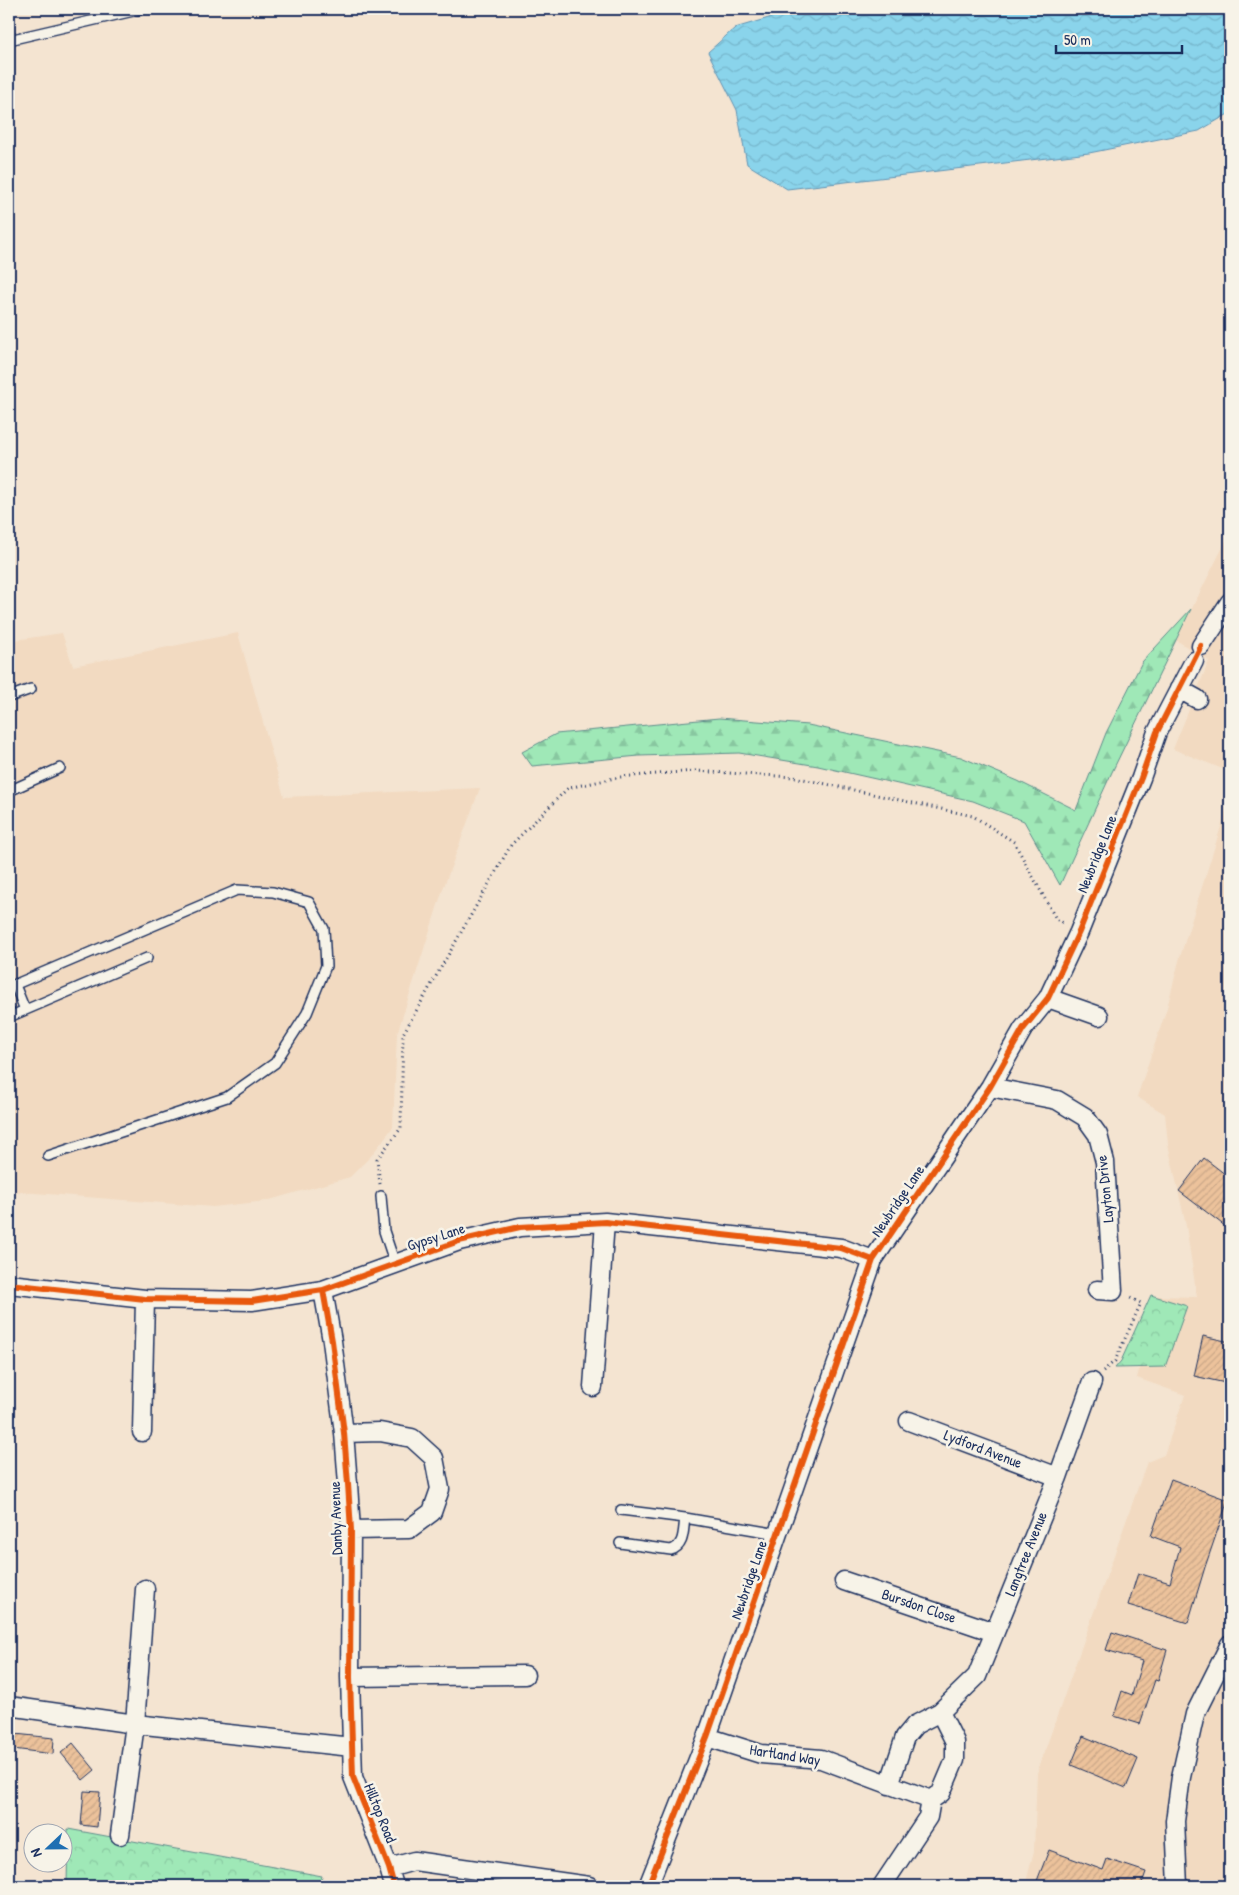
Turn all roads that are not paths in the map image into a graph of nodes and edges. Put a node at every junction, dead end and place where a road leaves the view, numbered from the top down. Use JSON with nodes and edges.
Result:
{"nodes":[{"id":1,"x":142,"y":9,"type":"edge"},
{"id":2,"x":9,"y":40,"type":"edge"},
{"id":3,"x":1228,"y":610,"type":"edge"},
{"id":4,"x":30,"y":689,"type":"dead end"},
{"id":5,"x":1179,"y":689,"type":"junction"},
{"id":6,"x":9,"y":697,"type":"edge"},
{"id":7,"x":1197,"y":699,"type":"dead end"},
{"id":8,"x":60,"y":768,"type":"dead end"},
{"id":9,"x":9,"y":791,"type":"edge"},
{"id":10,"x":148,"y":958,"type":"dead end"},
{"id":11,"x":12,"y":986,"type":"edge"},
{"id":12,"x":1048,"y":998,"type":"junction"},
{"id":13,"x":25,"y":1010,"type":"junction"},
{"id":14,"x":1100,"y":1016,"type":"dead end"},
{"id":15,"x":9,"y":1018,"type":"edge"},
{"id":16,"x":990,"y":1087,"type":"junction"},
{"id":17,"x":48,"y":1156,"type":"dead end"},
{"id":18,"x":381,"y":1196,"type":"road end"},
{"id":19,"x":605,"y":1222,"type":"junction"},
{"id":20,"x":873,"y":1260,"type":"junction"},
{"id":21,"x":395,"y":1264,"type":"junction"},
{"id":22,"x":9,"y":1284,"type":"edge"},
{"id":23,"x":323,"y":1290,"type":"junction"},
{"id":24,"x":1105,"y":1291,"type":"road end"},
{"id":25,"x":145,"y":1299,"type":"junction"},
{"id":26,"x":1092,"y":1382,"type":"road end"},
{"id":27,"x":593,"y":1387,"type":"dead end"},
{"id":28,"x":909,"y":1421,"type":"dead end"},
{"id":29,"x":142,"y":1432,"type":"dead end"},
{"id":30,"x":344,"y":1433,"type":"junction"},
{"id":31,"x":1058,"y":1477,"type":"junction"},
{"id":32,"x":620,"y":1510,"type":"dead end"},
{"id":33,"x":685,"y":1518,"type":"junction"},
{"id":34,"x":350,"y":1530,"type":"junction"},
{"id":35,"x":778,"y":1534,"type":"junction"},
{"id":36,"x":620,"y":1543,"type":"dead end"},
{"id":37,"x":844,"y":1581,"type":"dead end"},
{"id":38,"x":145,"y":1589,"type":"dead end"},
{"id":39,"x":994,"y":1632,"type":"junction"},
{"id":40,"x":1230,"y":1644,"type":"edge"},
{"id":41,"x":525,"y":1675,"type":"dead end"},
{"id":42,"x":350,"y":1677,"type":"junction"},
{"id":43,"x":9,"y":1706,"type":"edge"},
{"id":44,"x":940,"y":1712,"type":"junction"},
{"id":45,"x":135,"y":1724,"type":"junction"},
{"id":46,"x":708,"y":1737,"type":"junction"},
{"id":47,"x":352,"y":1747,"type":"junction"},
{"id":48,"x":889,"y":1786,"type":"junction"},
{"id":49,"x":931,"y":1800,"type":"junction"},
{"id":50,"x":120,"y":1835,"type":"dead end"},
{"id":51,"x":389,"y":1868,"type":"junction"},
{"id":52,"x":394,"y":1886,"type":"edge"},
{"id":53,"x":589,"y":1886,"type":"edge"},
{"id":54,"x":648,"y":1886,"type":"edge"},
{"id":55,"x":882,"y":1886,"type":"edge"},
{"id":56,"x":1178,"y":1886,"type":"edge"}],
"edges":[{"from":1,"to":2,"type":"lane"},
{"from":3,"to":5,"type":"street","name":"Newbridge Lane"},
{"from":4,"to":6,"type":"lane"},
{"from":5,"to":7,"type":"street"},
{"from":5,"to":12,"type":"street","name":"Newbridge Lane"},
{"from":8,"to":9,"type":"lane"},
{"from":10,"to":13,"type":"lane"},
{"from":11,"to":13,"type":"lane"},
{"from":11,"to":17,"type":"lane"},
{"from":12,"to":14,"type":"street"},
{"from":12,"to":16,"type":"street","name":"Newbridge Lane"},
{"from":13,"to":15,"type":"lane"},
{"from":16,"to":20,"type":"street","name":"Newbridge Lane"},
{"from":16,"to":24,"type":"street","name":"Layton Drive"},
{"from":18,"to":21,"type":"lane"},
{"from":19,"to":20,"type":"street","name":"Gypsy Lane"},
{"from":19,"to":21,"type":"street","name":"Gypsy Lane"},
{"from":19,"to":27,"type":"street"},
{"from":20,"to":35,"type":"street","name":"Newbridge Lane"},
{"from":21,"to":23,"type":"street","name":"Gypsy Lane"},
{"from":22,"to":25,"type":"street","name":"Gypsy Lane"},
{"from":23,"to":25,"type":"street","name":"Gypsy Lane"},
{"from":23,"to":30,"type":"street","name":"Danby Avenue"},
{"from":25,"to":29,"type":"street"},
{"from":26,"to":31,"type":"street","name":"Langtree Avenue"},
{"from":28,"to":31,"type":"street","name":"Lydford Avenue"},
{"from":30,"to":34,"type":"street","name":"Danby Avenue"},
{"from":30,"to":34,"type":"street","name":"Danby Avenue"},
{"from":31,"to":39,"type":"street","name":"Langtree Avenue"},
{"from":32,"to":33,"type":"lane"},
{"from":33,"to":35,"type":"lane"},
{"from":33,"to":36,"type":"lane"},
{"from":34,"to":42,"type":"street","name":"Danby Avenue"},
{"from":35,"to":46,"type":"street","name":"Newbridge Lane"},
{"from":37,"to":39,"type":"street","name":"Bursdon Close"},
{"from":38,"to":45,"type":"street"},
{"from":39,"to":44,"type":"street","name":"Langtree Avenue"},
{"from":40,"to":56,"type":"street"},
{"from":41,"to":42,"type":"street"},
{"from":42,"to":47,"type":"street","name":"Danby Avenue"},
{"from":43,"to":45,"type":"street"},
{"from":44,"to":48,"type":"street","name":"Langtree Avenue"},
{"from":44,"to":49,"type":"street"},
{"from":45,"to":47,"type":"street"},
{"from":45,"to":50,"type":"street"},
{"from":46,"to":48,"type":"street","name":"Hartland Way"},
{"from":46,"to":54,"type":"street","name":"Newbridge Lane"},
{"from":47,"to":51,"type":"street","name":"Hilltop Road"},
{"from":48,"to":49,"type":"street"},
{"from":49,"to":55,"type":"street"},
{"from":51,"to":52,"type":"street","name":"Hilltop Road"},
{"from":51,"to":53,"type":"street"}]}
